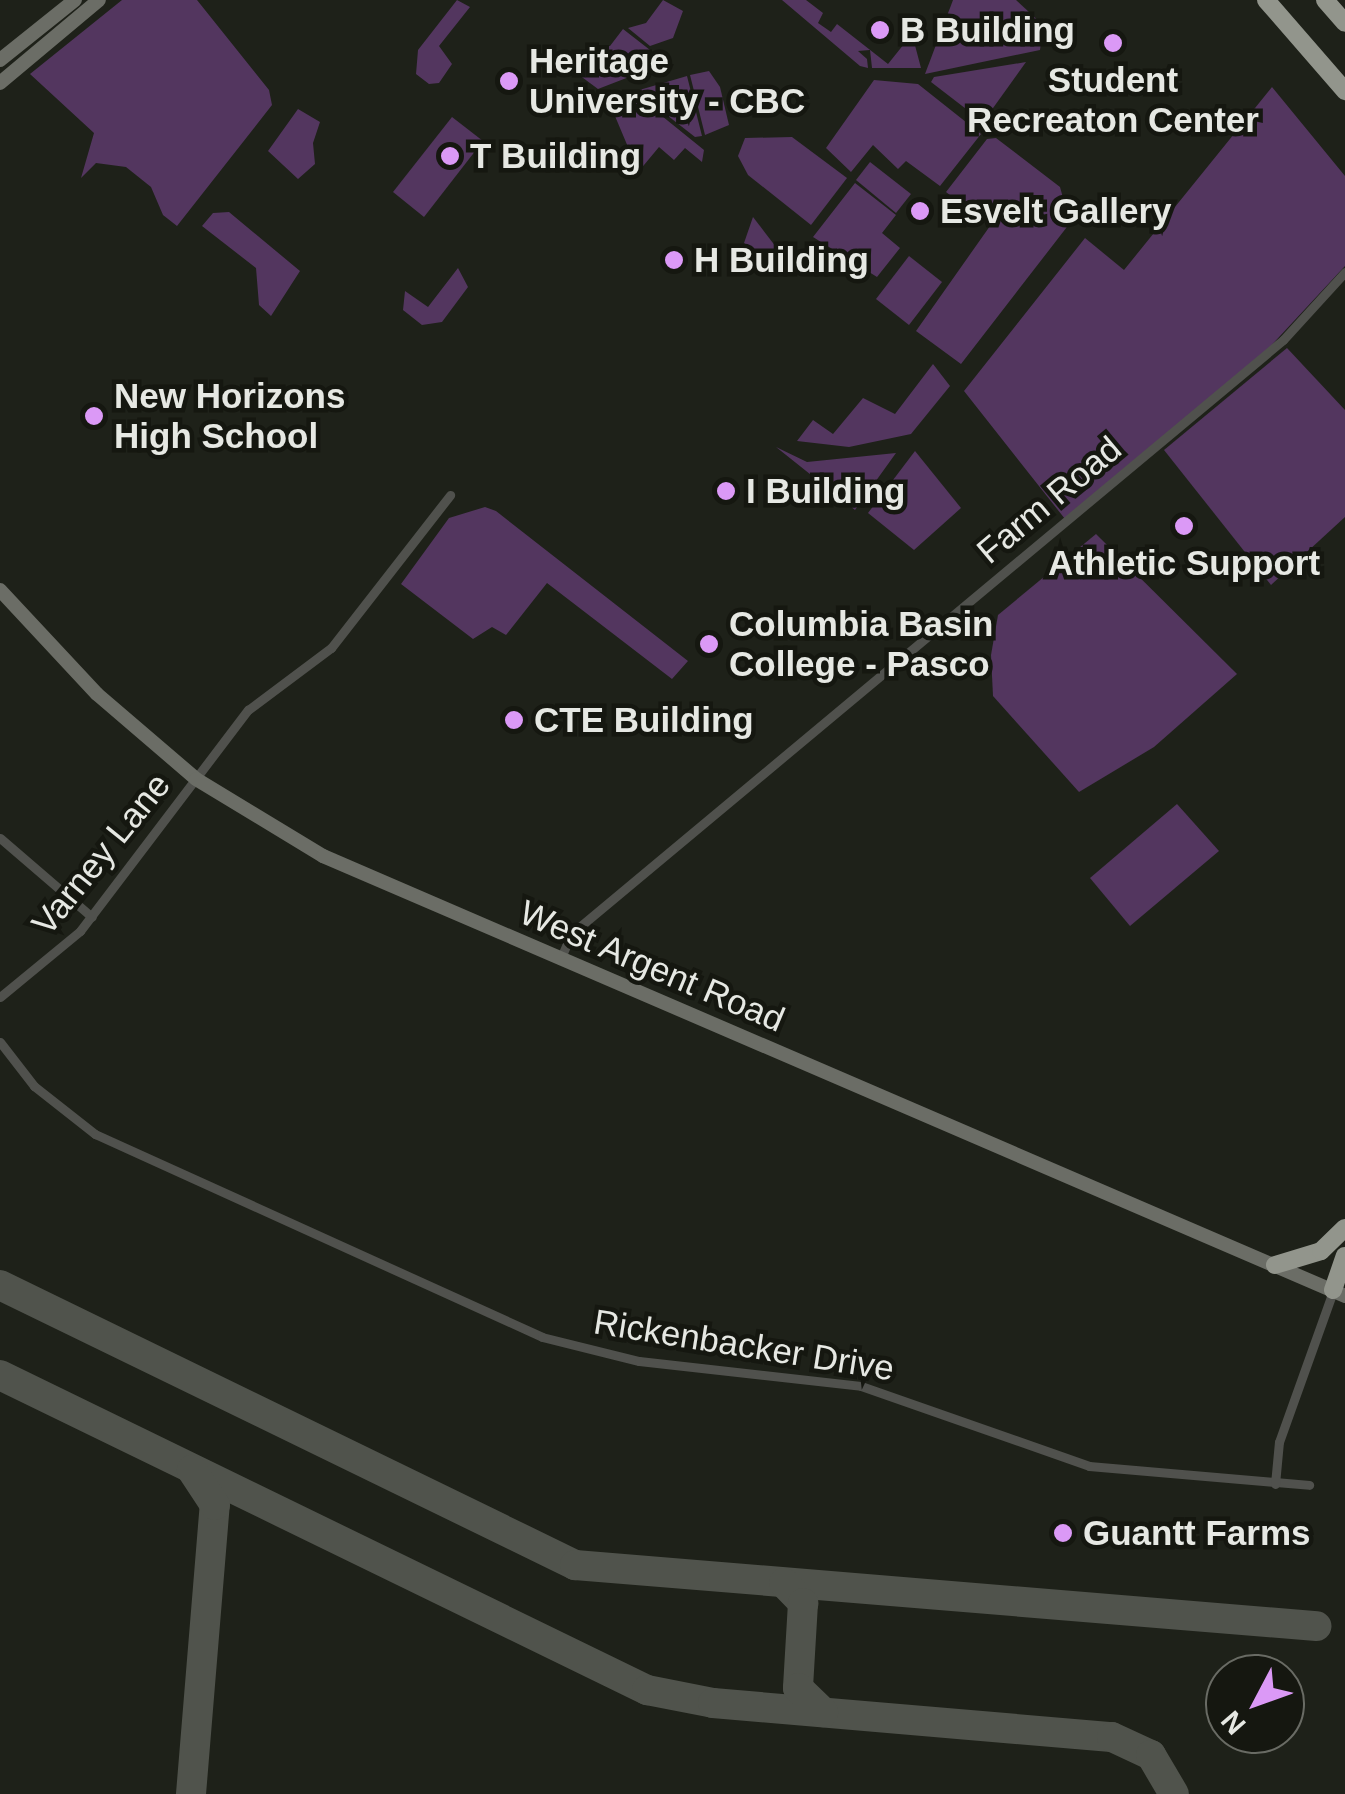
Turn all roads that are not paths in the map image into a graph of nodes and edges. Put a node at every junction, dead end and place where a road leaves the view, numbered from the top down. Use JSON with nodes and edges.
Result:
{"nodes":[{"id":1,"x":75,"y":0,"type":"edge"},
{"id":2,"x":99,"y":0,"type":"edge"},
{"id":3,"x":1266,"y":0,"type":"edge"},
{"id":4,"x":1281,"y":0,"type":"edge"},
{"id":5,"x":1326,"y":0,"type":"edge"},
{"id":6,"x":1345,"y":23,"type":"edge"},
{"id":7,"x":0,"y":60,"type":"edge"},
{"id":8,"x":1345,"y":76,"type":"edge"},
{"id":9,"x":0,"y":83,"type":"edge"},
{"id":10,"x":1345,"y":90,"type":"edge"},
{"id":11,"x":1345,"y":272,"type":"edge"},
{"id":12,"x":450,"y":495,"type":"dead end"},
{"id":13,"x":0,"y":590,"type":"edge"},
{"id":14,"x":196,"y":779,"type":"junction"},
{"id":15,"x":0,"y":838,"type":"edge"},
{"id":16,"x":92,"y":917,"type":"junction"},
{"id":17,"x":560,"y":961,"type":"junction"},
{"id":18,"x":0,"y":998,"type":"edge"},
{"id":19,"x":0,"y":1042,"type":"edge"},
{"id":20,"x":1345,"y":1228,"type":"edge"},
{"id":21,"x":1345,"y":1256,"type":"edge"},
{"id":22,"x":1275,"y":1265,"type":"junction"},
{"id":23,"x":1341,"y":1290,"type":"edge"},
{"id":24,"x":1275,"y":1484,"type":"junction"},
{"id":25,"x":1309,"y":1485,"type":"dead end"}],
"edges":[{"from":1,"to":7,"type":"main road"},
{"from":2,"to":9,"type":"main road"},
{"from":3,"to":10,"type":"highway"},
{"from":4,"to":8,"type":"highway"},
{"from":5,"to":6,"type":"highway"},
{"from":11,"to":17,"type":"street","name":"Farm Road"},
{"from":12,"to":14,"type":"street","name":"Varney Lane"},
{"from":13,"to":14,"type":"main road","name":"West Argent Road"},
{"from":14,"to":16,"type":"street","name":"Varney Lane"},
{"from":14,"to":17,"type":"main road","name":"West Argent Road"},
{"from":15,"to":16,"type":"street"},
{"from":16,"to":18,"type":"street","name":"Varney Lane"},
{"from":17,"to":22,"type":"main road","name":"West Argent Road"},
{"from":19,"to":24,"type":"street","name":"Rickenbacker Drive"},
{"from":20,"to":22,"type":"highway"},
{"from":21,"to":23,"type":"highway"},
{"from":22,"to":23,"type":"main road","name":"West Argent Road"},
{"from":23,"to":24,"type":"street"},
{"from":24,"to":25,"type":"street","name":"Rickenbacker Drive"}]}
